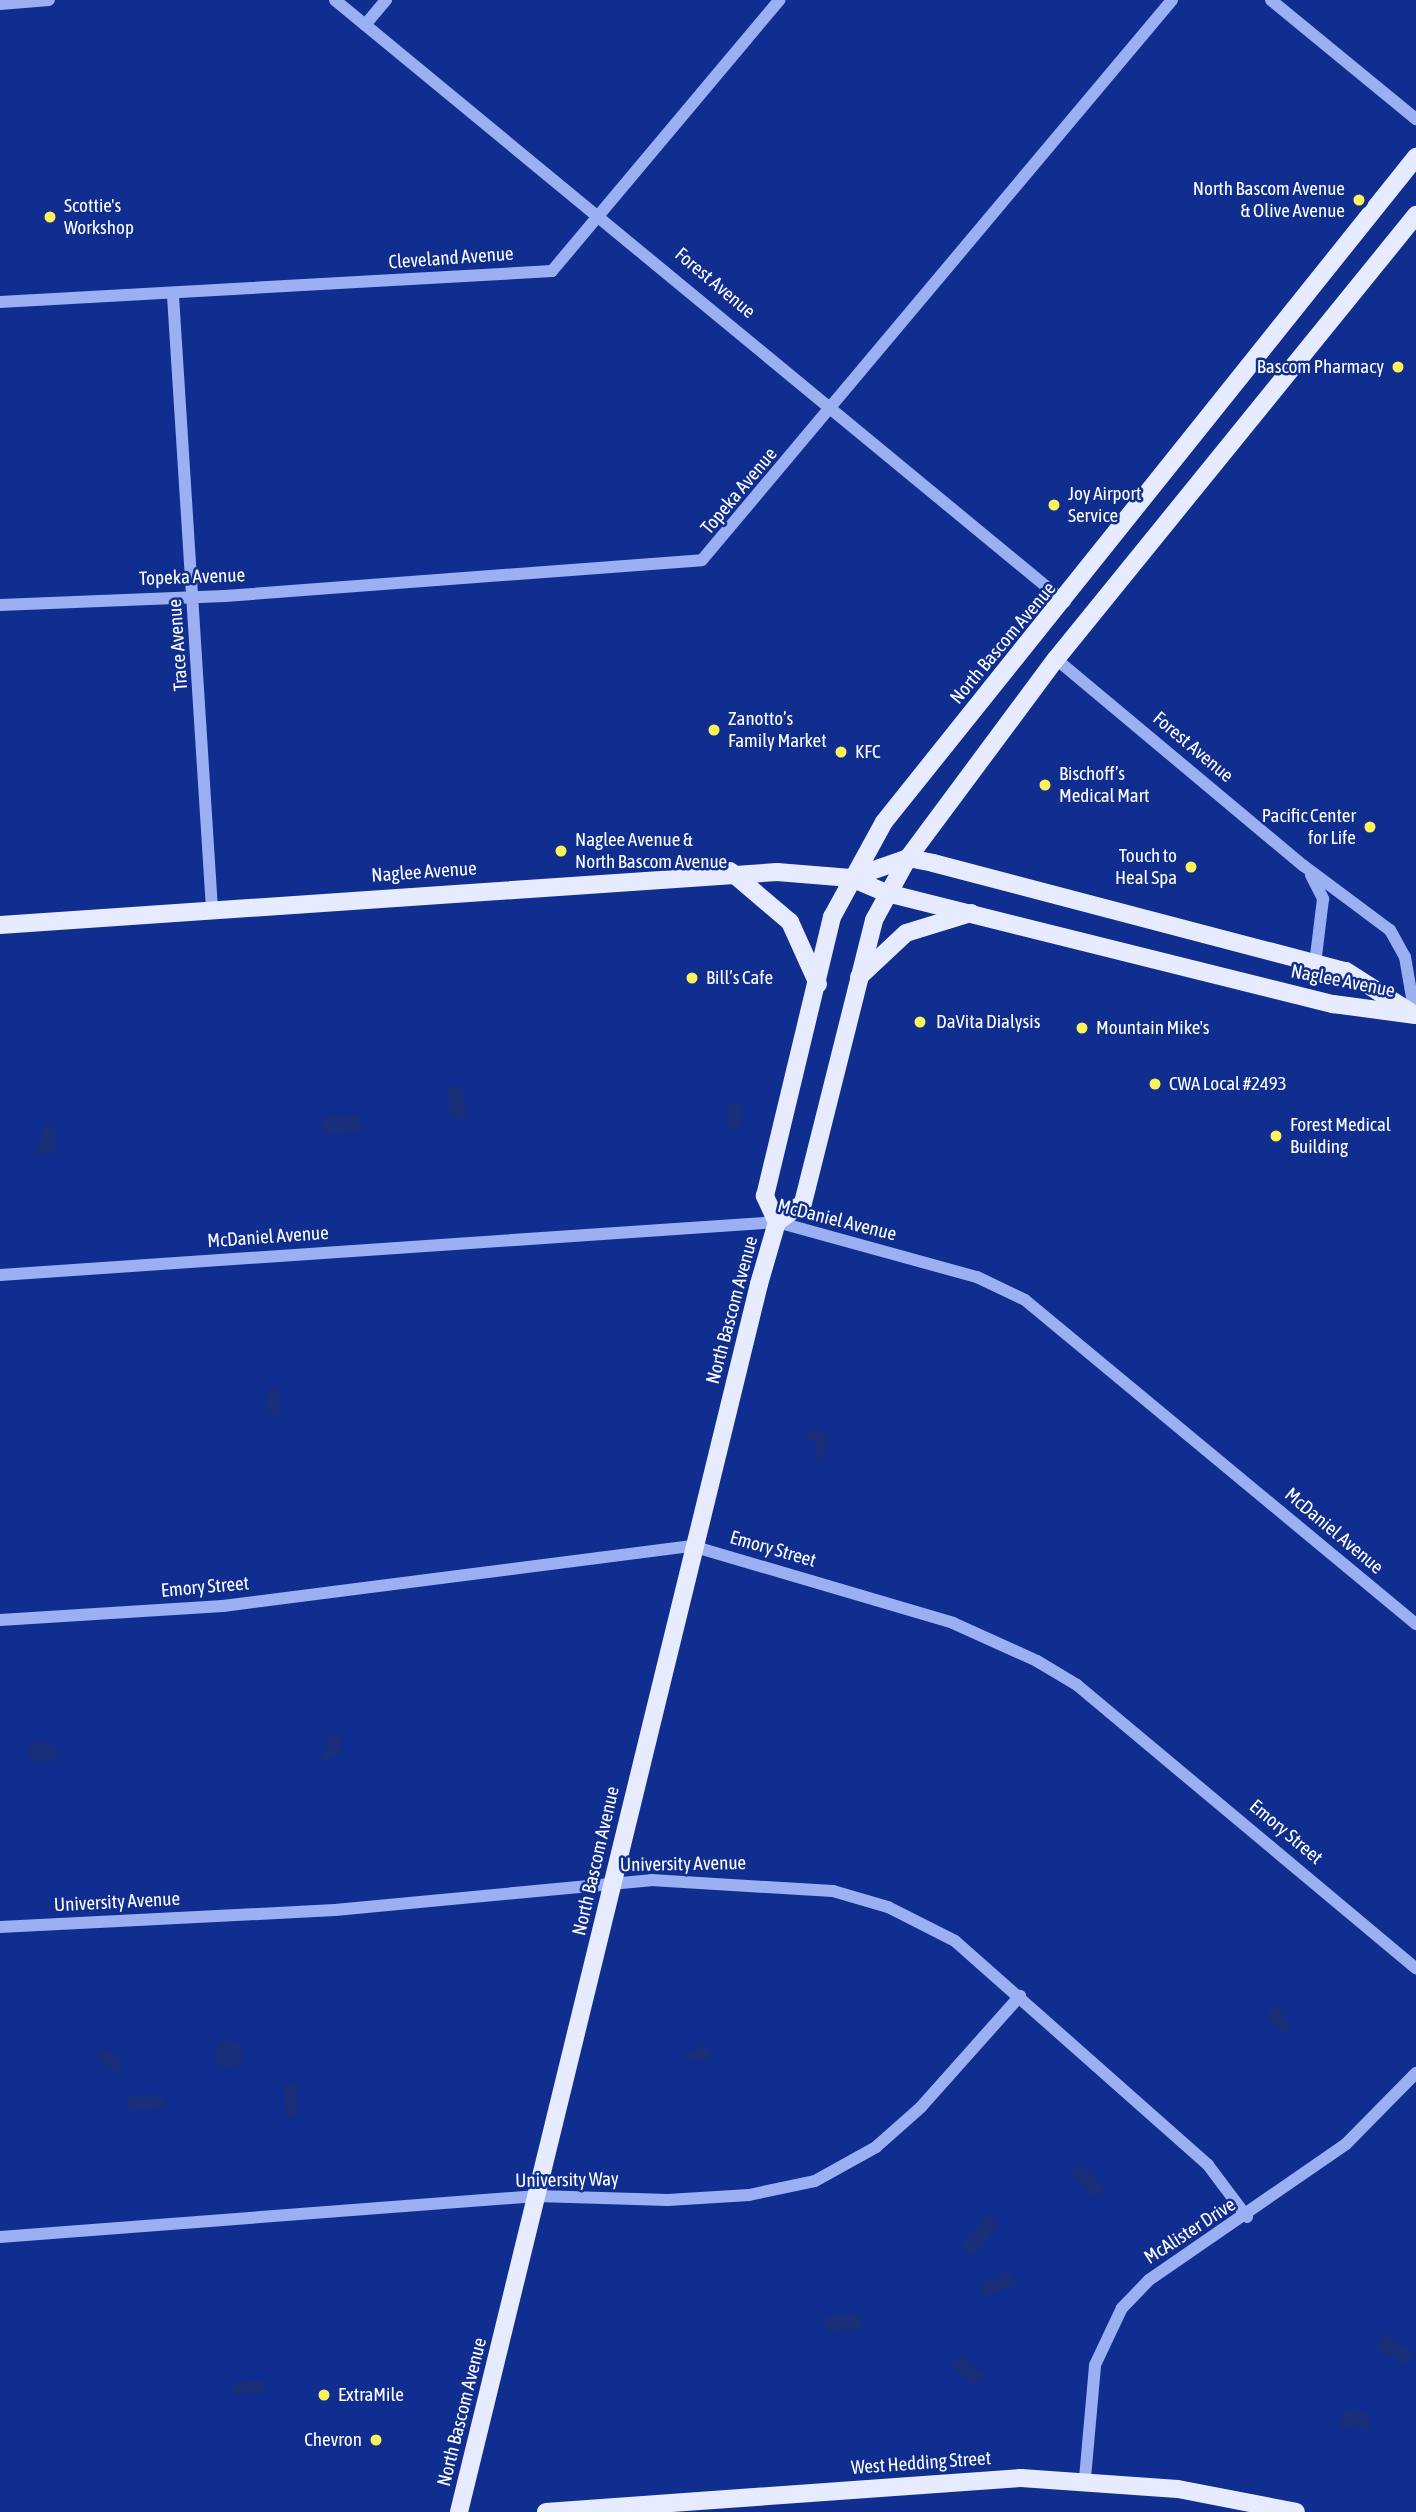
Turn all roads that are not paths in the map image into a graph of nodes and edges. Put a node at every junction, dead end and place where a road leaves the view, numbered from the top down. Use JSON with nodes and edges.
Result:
{"nodes":[{"id":1,"x":49,"y":0,"type":"edge"},
{"id":2,"x":335,"y":0,"type":"edge"},
{"id":3,"x":386,"y":0,"type":"edge"},
{"id":4,"x":779,"y":0,"type":"edge"},
{"id":5,"x":1172,"y":0,"type":"edge"},
{"id":6,"x":1271,"y":0,"type":"edge"},
{"id":7,"x":0,"y":4,"type":"edge"},
{"id":8,"x":365,"y":25,"type":"junction"},
{"id":9,"x":1416,"y":119,"type":"edge"},
{"id":10,"x":1416,"y":157,"type":"edge"},
{"id":11,"x":1416,"y":215,"type":"edge"},
{"id":12,"x":601,"y":216,"type":"junction"},
{"id":13,"x":173,"y":296,"type":"junction"},
{"id":14,"x":0,"y":302,"type":"edge"},
{"id":15,"x":834,"y":410,"type":"junction"},
{"id":16,"x":194,"y":596,"type":"junction"},
{"id":17,"x":1065,"y":602,"type":"junction"},
{"id":18,"x":0,"y":605,"type":"edge"},
{"id":19,"x":1056,"y":659,"type":"junction"},
{"id":20,"x":908,"y":858,"type":"junction"},
{"id":21,"x":1304,"y":866,"type":"junction"},
{"id":22,"x":730,"y":871,"type":"junction"},
{"id":23,"x":851,"y":878,"type":"junction"},
{"id":24,"x":887,"y":893,"type":"junction"},
{"id":25,"x":212,"y":909,"type":"junction"},
{"id":26,"x":975,"y":912,"type":"junction"},
{"id":27,"x":0,"y":925,"type":"edge"},
{"id":28,"x":1315,"y":964,"type":"junction"},
{"id":29,"x":857,"y":979,"type":"junction"},
{"id":30,"x":818,"y":984,"type":"junction"},
{"id":31,"x":1416,"y":1014,"type":"edge"},
{"id":32,"x":778,"y":1222,"type":"junction"},
{"id":33,"x":0,"y":1275,"type":"edge"},
{"id":34,"x":692,"y":1546,"type":"junction"},
{"id":35,"x":0,"y":1620,"type":"edge"},
{"id":36,"x":1416,"y":1624,"type":"edge"},
{"id":37,"x":613,"y":1884,"type":"junction"},
{"id":38,"x":0,"y":1927,"type":"edge"},
{"id":39,"x":1416,"y":1968,"type":"edge"},
{"id":40,"x":1020,"y":1996,"type":"junction"},
{"id":41,"x":1416,"y":2073,"type":"edge"},
{"id":42,"x":537,"y":2196,"type":"junction"},
{"id":43,"x":1247,"y":2217,"type":"junction"},
{"id":44,"x":0,"y":2238,"type":"edge"},
{"id":45,"x":1084,"y":2478,"type":"junction"},
{"id":46,"x":459,"y":2512,"type":"edge"},
{"id":47,"x":546,"y":2512,"type":"edge"},
{"id":48,"x":1296,"y":2512,"type":"edge"}],
"edges":[{"from":1,"to":7,"type":"street"},
{"from":2,"to":8,"type":"street","name":"Forest Avenue"},
{"from":3,"to":8,"type":"street"},
{"from":4,"to":12,"type":"street","name":"Cleveland Avenue"},
{"from":5,"to":15,"type":"street","name":"Topeka Avenue"},
{"from":6,"to":9,"type":"street"},
{"from":8,"to":12,"type":"street","name":"Forest Avenue"},
{"from":10,"to":17,"type":"main road","name":"North Bascom Avenue"},
{"from":11,"to":19,"type":"main road","name":"North Bascom Avenue"},
{"from":12,"to":13,"type":"street","name":"Cleveland Avenue"},
{"from":12,"to":15,"type":"street","name":"Forest Avenue"},
{"from":13,"to":14,"type":"street","name":"Cleveland Avenue"},
{"from":13,"to":16,"type":"street","name":"Trace Avenue"},
{"from":15,"to":16,"type":"street","name":"Topeka Avenue"},
{"from":15,"to":17,"type":"street","name":"Forest Avenue"},
{"from":16,"to":18,"type":"street","name":"Topeka Avenue"},
{"from":16,"to":25,"type":"street","name":"Trace Avenue"},
{"from":17,"to":23,"type":"main road","name":"North Bascom Avenue"},
{"from":19,"to":20,"type":"main road","name":"North Bascom Avenue"},
{"from":19,"to":21,"type":"street","name":"Forest Avenue"},
{"from":20,"to":23,"type":"main road","name":"Naglee Avenue"},
{"from":20,"to":24,"type":"main road","name":"North Bascom Avenue"},
{"from":20,"to":28,"type":"main road","name":"Naglee Avenue"},
{"from":21,"to":28,"type":"street","name":"Forest Avenue"},
{"from":21,"to":31,"type":"street","name":"Forest Avenue"},
{"from":22,"to":23,"type":"main road","name":"Naglee Avenue"},
{"from":22,"to":25,"type":"main road","name":"Naglee Avenue"},
{"from":22,"to":30,"type":"main road"},
{"from":23,"to":24,"type":"main road","name":"Naglee Avenue"},
{"from":23,"to":30,"type":"main road","name":"North Bascom Avenue"},
{"from":24,"to":26,"type":"main road","name":"Naglee Avenue"},
{"from":24,"to":29,"type":"main road","name":"North Bascom Avenue"},
{"from":25,"to":27,"type":"main road","name":"Naglee Avenue"},
{"from":26,"to":29,"type":"main road"},
{"from":26,"to":31,"type":"main road","name":"Naglee Avenue"},
{"from":28,"to":31,"type":"main road","name":"Naglee Avenue"},
{"from":29,"to":32,"type":"main road","name":"North Bascom Avenue"},
{"from":30,"to":32,"type":"main road","name":"North Bascom Avenue"},
{"from":32,"to":33,"type":"street","name":"McDaniel Avenue"},
{"from":32,"to":34,"type":"main road","name":"North Bascom Avenue"},
{"from":32,"to":36,"type":"street","name":"McDaniel Avenue"},
{"from":34,"to":35,"type":"street","name":"Emory Street"},
{"from":34,"to":37,"type":"main road","name":"North Bascom Avenue"},
{"from":34,"to":39,"type":"street","name":"Emory Street"},
{"from":37,"to":38,"type":"street","name":"University Avenue"},
{"from":37,"to":40,"type":"street","name":"University Avenue"},
{"from":37,"to":42,"type":"main road","name":"North Bascom Avenue"},
{"from":40,"to":42,"type":"street","name":"University Way"},
{"from":40,"to":43,"type":"street","name":"University Avenue"},
{"from":41,"to":43,"type":"street","name":"McAlister Drive"},
{"from":42,"to":44,"type":"street","name":"University Way"},
{"from":42,"to":46,"type":"main road","name":"North Bascom Avenue"},
{"from":43,"to":45,"type":"street","name":"McAlister Drive"},
{"from":45,"to":47,"type":"main road","name":"West Hedding Street"},
{"from":45,"to":48,"type":"main road","name":"West Hedding Street"}]}
